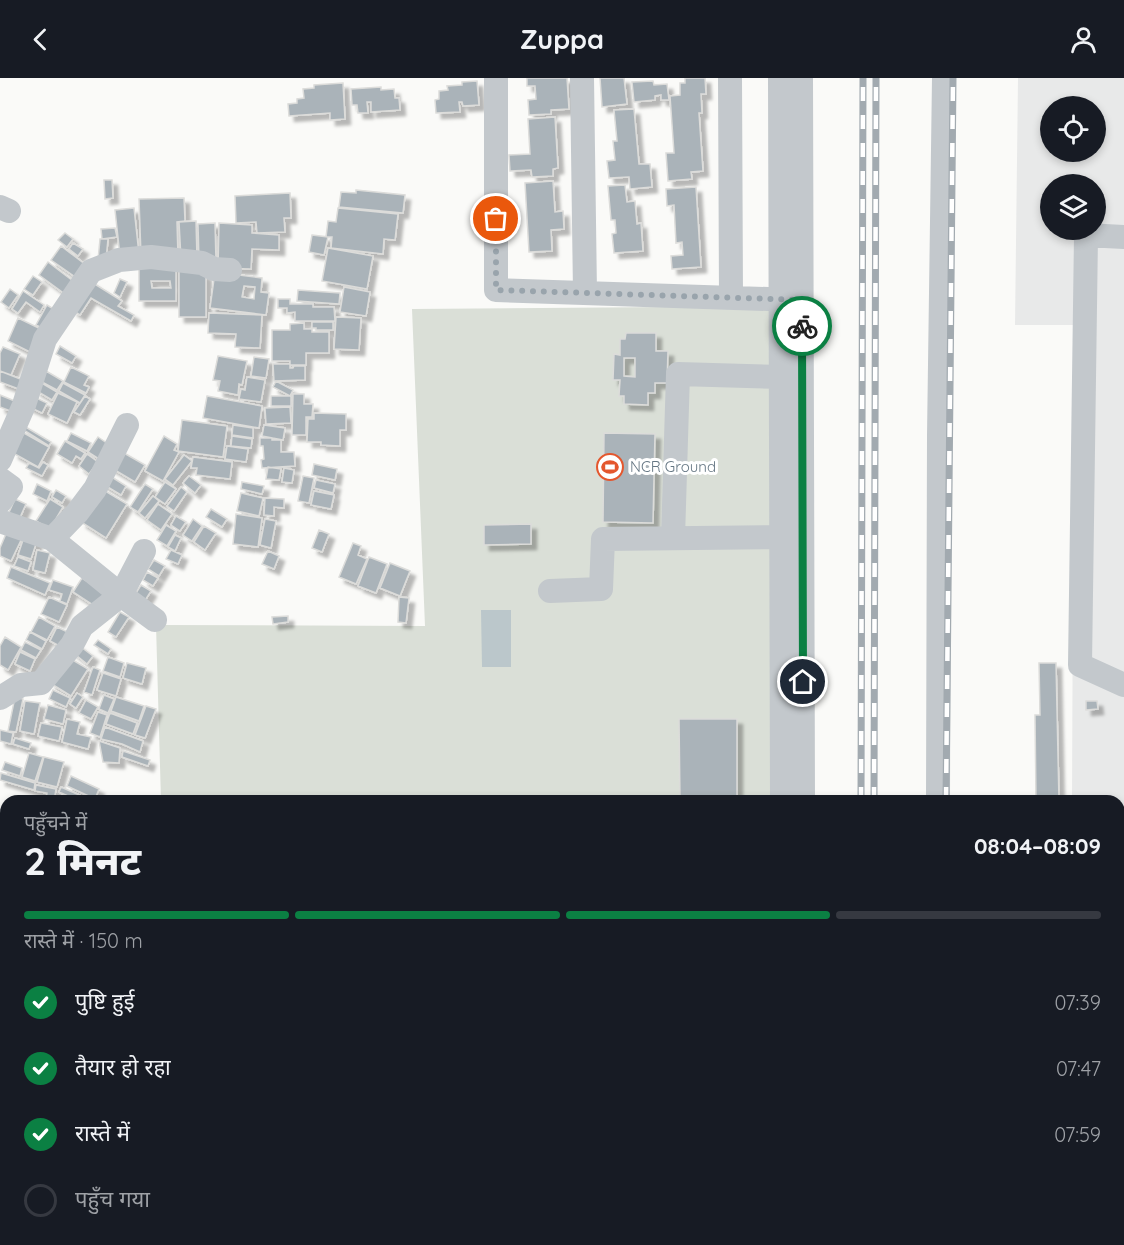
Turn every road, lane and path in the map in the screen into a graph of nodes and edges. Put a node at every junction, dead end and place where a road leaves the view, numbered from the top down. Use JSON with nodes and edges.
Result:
{"nodes":[{"id":1,"x":496,"y":78,"type":"edge"},
{"id":2,"x":582,"y":78,"type":"edge"},
{"id":3,"x":730,"y":78,"type":"edge"},
{"id":4,"x":780,"y":78,"type":"edge"},
{"id":5,"x":801,"y":78,"type":"edge"},
{"id":6,"x":944,"y":78,"type":"edge"},
{"id":7,"x":1124,"y":237,"type":"edge"},
{"id":8,"x":230,"y":270,"type":"dead end"},
{"id":9,"x":585,"y":293,"type":"junction"},
{"id":10,"x":731,"y":297,"type":"junction"},
{"id":11,"x":791,"y":299,"type":"junction"},
{"id":12,"x":781,"y":377,"type":"junction"},
{"id":13,"x":127,"y":425,"type":"dead end"},
{"id":14,"x":0,"y":460,"type":"edge"},
{"id":15,"x":0,"y":479,"type":"edge"},
{"id":16,"x":0,"y":502,"type":"edge"},
{"id":17,"x":0,"y":521,"type":"edge"},
{"id":18,"x":781,"y":537,"type":"junction"},
{"id":19,"x":673,"y":538,"type":"junction"},
{"id":20,"x":52,"y":539,"type":"junction"},
{"id":21,"x":144,"y":551,"type":"dead end"},
{"id":22,"x":550,"y":591,"type":"dead end"},
{"id":23,"x":121,"y":595,"type":"junction"},
{"id":24,"x":155,"y":620,"type":"dead end"},
{"id":25,"x":1124,"y":685,"type":"edge"},
{"id":26,"x":0,"y":698,"type":"edge"},
{"id":27,"x":782,"y":795,"type":"edge"},
{"id":28,"x":803,"y":795,"type":"edge"},
{"id":29,"x":938,"y":795,"type":"edge"}],
"edges":[{"from":1,"to":9,"type":"street"},
{"from":2,"to":9,"type":"street"},
{"from":3,"to":10,"type":"street"},
{"from":4,"to":11,"type":"street"},
{"from":5,"to":11,"type":"street"},
{"from":6,"to":29,"type":"street"},
{"from":7,"to":25,"type":"street"},
{"from":8,"to":14,"type":"street"},
{"from":9,"to":10,"type":"street"},
{"from":10,"to":11,"type":"street"},
{"from":11,"to":12,"type":"street"},
{"from":11,"to":28,"type":"street"},
{"from":12,"to":18,"type":"street"},
{"from":12,"to":19,"type":"street"},
{"from":13,"to":20,"type":"street"},
{"from":15,"to":16,"type":"street"},
{"from":17,"to":20,"type":"street"},
{"from":18,"to":19,"type":"street"},
{"from":18,"to":27,"type":"street"},
{"from":19,"to":22,"type":"street"},
{"from":20,"to":23,"type":"street"},
{"from":21,"to":23,"type":"street"},
{"from":23,"to":24,"type":"street"},
{"from":23,"to":26,"type":"street"}]}
